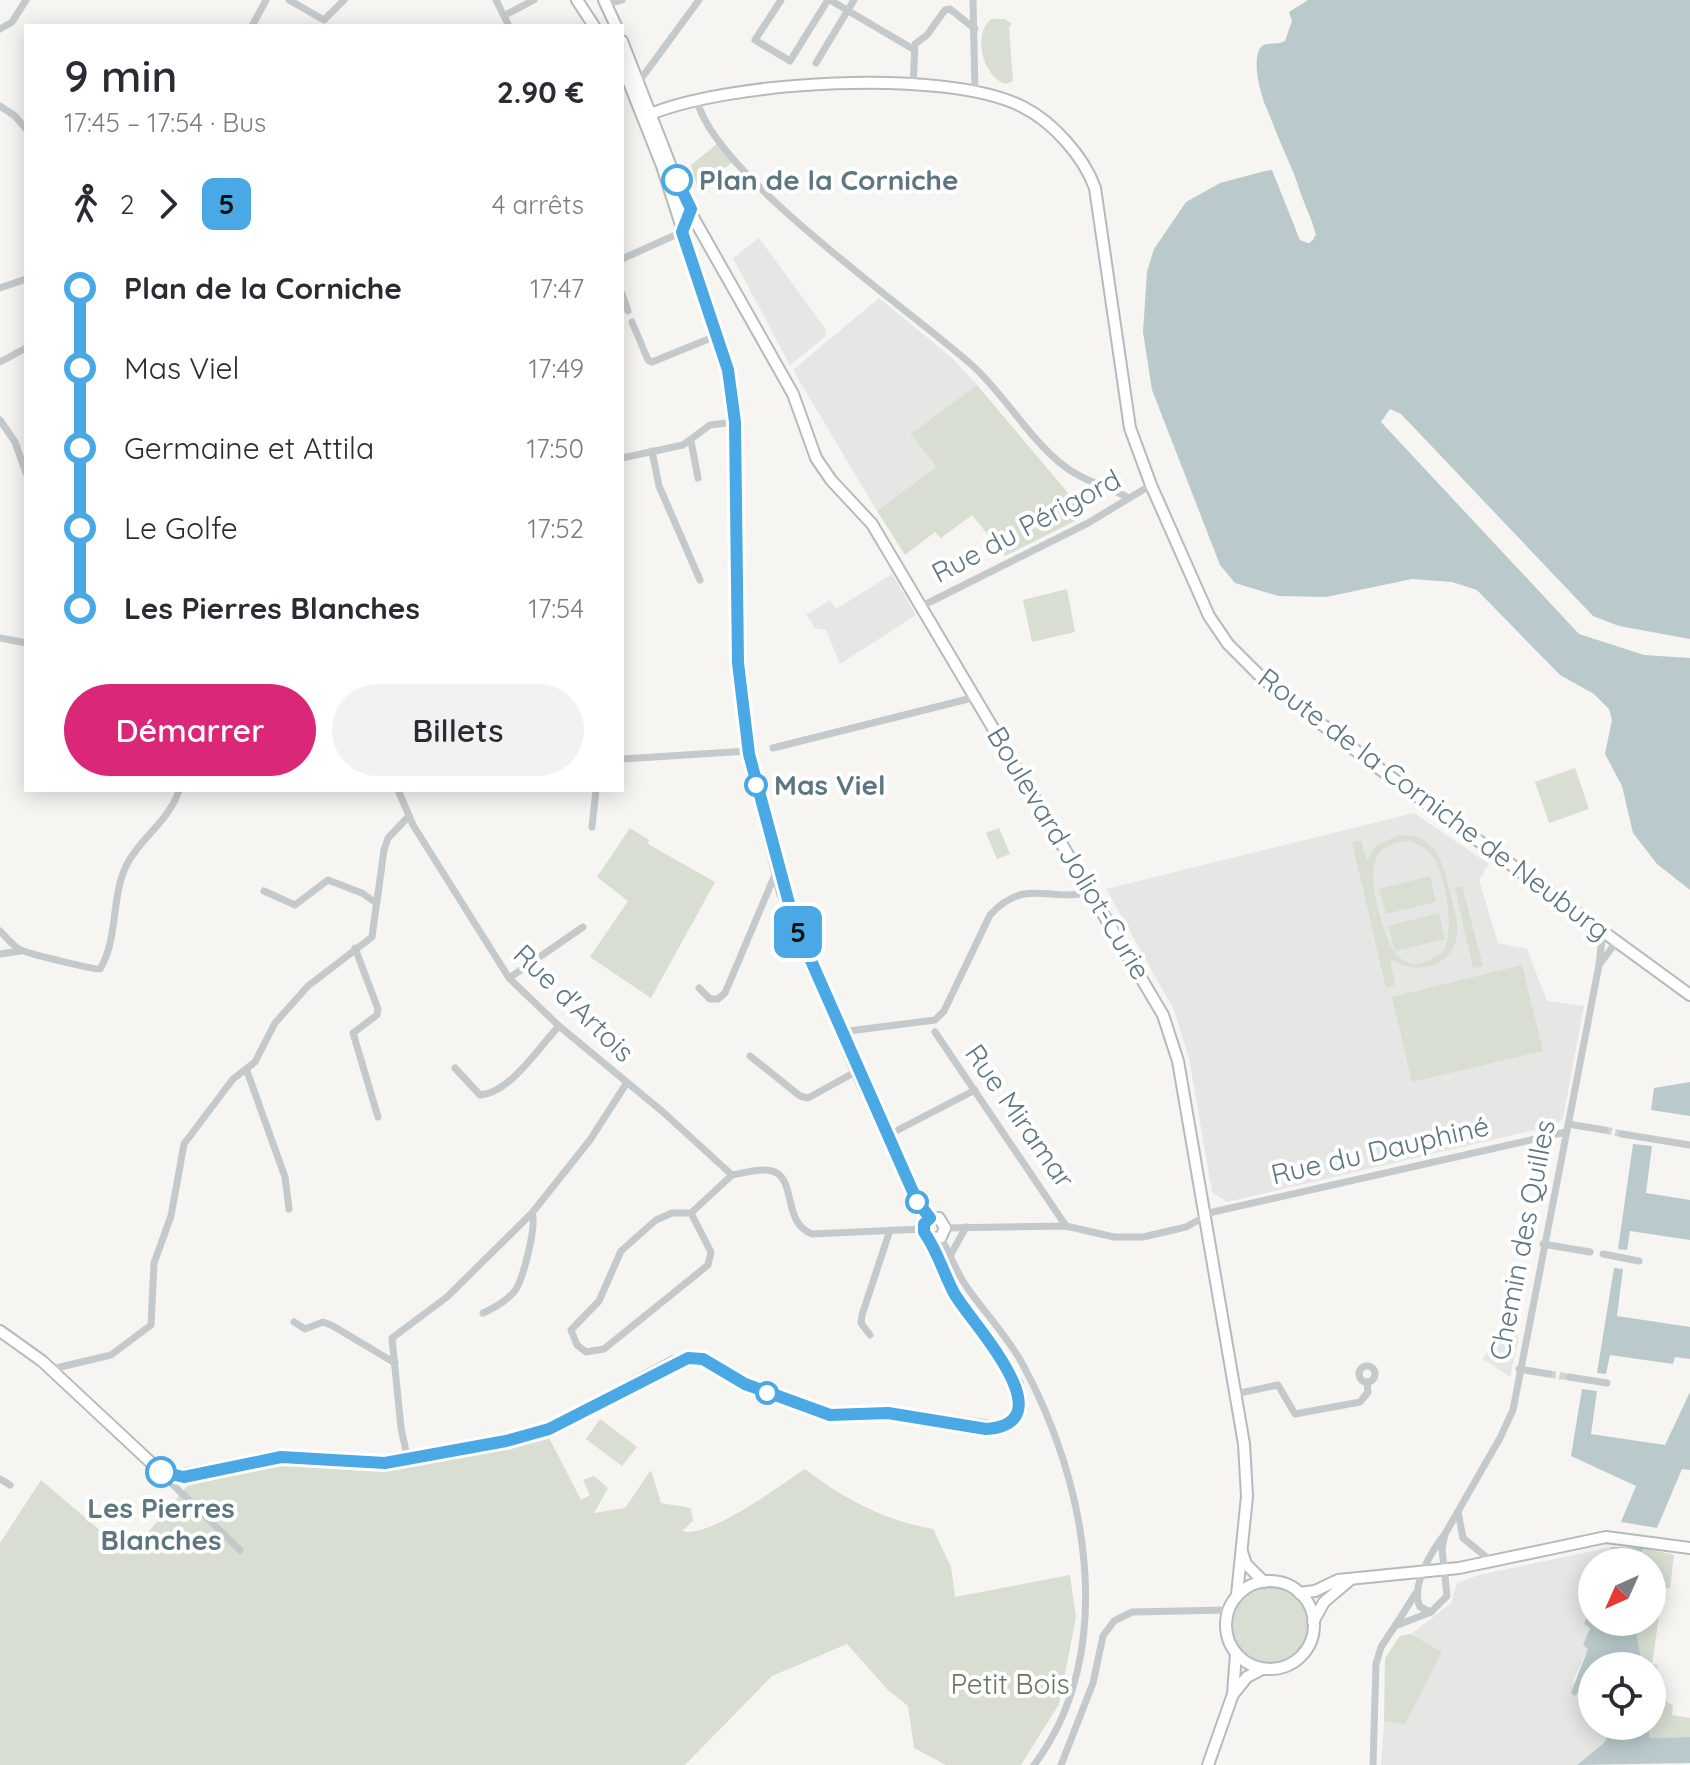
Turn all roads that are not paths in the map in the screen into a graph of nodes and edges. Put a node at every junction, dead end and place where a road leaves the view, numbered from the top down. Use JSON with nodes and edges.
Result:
{"nodes":[{"id":1,"x":26,"y":0,"type":"edge"},
{"id":2,"x":266,"y":0,"type":"edge"},
{"id":3,"x":289,"y":0,"type":"edge"},
{"id":4,"x":344,"y":0,"type":"edge"},
{"id":5,"x":496,"y":0,"type":"edge"},
{"id":6,"x":534,"y":0,"type":"edge"},
{"id":7,"x":577,"y":0,"type":"edge"},
{"id":8,"x":622,"y":0,"type":"edge"},
{"id":9,"x":699,"y":0,"type":"edge"},
{"id":10,"x":781,"y":0,"type":"edge"},
{"id":11,"x":829,"y":0,"type":"edge"},
{"id":12,"x":854,"y":0,"type":"edge"},
{"id":13,"x":973,"y":0,"type":"edge"},
{"id":14,"x":603,"y":1,"type":"edge"},
{"id":15,"x":848,"y":10,"type":"junction"},
{"id":16,"x":505,"y":15,"type":"junction"},
{"id":17,"x":253,"y":24,"type":"edge"},
{"id":18,"x":508,"y":24,"type":"edge"},
{"id":19,"x":593,"y":24,"type":"edge"},
{"id":20,"x":608,"y":24,"type":"edge"},
{"id":21,"x":615,"y":24,"type":"edge"},
{"id":22,"x":0,"y":29,"type":"edge"},
{"id":23,"x":975,"y":29,"type":"junction"},
{"id":24,"x":624,"y":48,"type":"edge"},
{"id":25,"x":913,"y":49,"type":"junction"},
{"id":26,"x":624,"y":58,"type":"edge"},
{"id":27,"x":816,"y":63,"type":"dead end"},
{"id":28,"x":624,"y":68,"type":"edge"},
{"id":29,"x":634,"y":80,"type":"junction"},
{"id":30,"x":913,"y":86,"type":"junction"},
{"id":31,"x":975,"y":92,"type":"junction"},
{"id":32,"x":697,"y":100,"type":"junction"},
{"id":33,"x":0,"y":106,"type":"edge"},
{"id":34,"x":647,"y":117,"type":"junction"},
{"id":35,"x":24,"y":127,"type":"edge"},
{"id":36,"x":683,"y":213,"type":"junction"},
{"id":37,"x":682,"y":232,"type":"junction"},
{"id":38,"x":624,"y":258,"type":"edge"},
{"id":39,"x":24,"y":280,"type":"edge"},
{"id":40,"x":0,"y":288,"type":"edge"},
{"id":41,"x":624,"y":300,"type":"edge"},
{"id":42,"x":628,"y":311,"type":"dead end"},
{"id":43,"x":632,"y":322,"type":"dead end"},
{"id":44,"x":716,"y":336,"type":"junction"},
{"id":45,"x":24,"y":349,"type":"edge"},
{"id":46,"x":0,"y":362,"type":"edge"},
{"id":47,"x":0,"y":420,"type":"edge"},
{"id":48,"x":735,"y":422,"type":"junction"},
{"id":49,"x":691,"y":441,"type":"junction"},
{"id":50,"x":652,"y":451,"type":"junction"},
{"id":51,"x":624,"y":458,"type":"edge"},
{"id":52,"x":24,"y":467,"type":"edge"},
{"id":53,"x":698,"y":478,"type":"dead end"},
{"id":54,"x":1151,"y":485,"type":"junction"},
{"id":55,"x":1129,"y":498,"type":"junction"},
{"id":56,"x":700,"y":580,"type":"dead end"},
{"id":57,"x":922,"y":606,"type":"junction"},
{"id":58,"x":0,"y":638,"type":"edge"},
{"id":59,"x":24,"y":643,"type":"edge"},
{"id":60,"x":976,"y":697,"type":"junction"},
{"id":61,"x":773,"y":748,"type":"dead end"},
{"id":62,"x":748,"y":751,"type":"junction"},
{"id":63,"x":624,"y":759,"type":"edge"},
{"id":64,"x":178,"y":792,"type":"edge"},
{"id":65,"x":399,"y":792,"type":"edge"},
{"id":66,"x":596,"y":792,"type":"edge"},
{"id":67,"x":409,"y":816,"type":"junction"},
{"id":68,"x":592,"y":827,"type":"dead end"},
{"id":69,"x":777,"y":870,"type":"junction"},
{"id":70,"x":1092,"y":890,"type":"junction"},
{"id":71,"x":264,"y":891,"type":"dead end"},
{"id":72,"x":376,"y":903,"type":"junction"},
{"id":73,"x":583,"y":927,"type":"dead end"},
{"id":74,"x":0,"y":931,"type":"edge"},
{"id":75,"x":1603,"y":931,"type":"junction"},
{"id":76,"x":1617,"y":941,"type":"junction"},
{"id":77,"x":355,"y":948,"type":"junction"},
{"id":78,"x":21,"y":951,"type":"junction"},
{"id":79,"x":0,"y":954,"type":"edge"},
{"id":80,"x":1599,"y":965,"type":"junction"},
{"id":81,"x":509,"y":978,"type":"junction"},
{"id":82,"x":699,"y":988,"type":"dead end"},
{"id":83,"x":1690,"y":995,"type":"edge"},
{"id":84,"x":559,"y":1026,"type":"junction"},
{"id":85,"x":841,"y":1032,"type":"junction"},
{"id":86,"x":935,"y":1032,"type":"dead end"},
{"id":87,"x":750,"y":1056,"type":"dead end"},
{"id":88,"x":455,"y":1068,"type":"dead end"},
{"id":89,"x":247,"y":1071,"type":"junction"},
{"id":90,"x":857,"y":1071,"type":"junction"},
{"id":91,"x":626,"y":1084,"type":"junction"},
{"id":92,"x":975,"y":1090,"type":"junction"},
{"id":93,"x":378,"y":1117,"type":"dead end"},
{"id":94,"x":1567,"y":1128,"type":"junction"},
{"id":95,"x":898,"y":1130,"type":"dead end"},
{"id":96,"x":1605,"y":1130,"type":"tunnel mouth"},
{"id":97,"x":1622,"y":1134,"type":"tunnel mouth"},
{"id":98,"x":1690,"y":1145,"type":"edge"},
{"id":99,"x":732,"y":1175,"type":"junction"},
{"id":100,"x":289,"y":1209,"type":"dead end"},
{"id":101,"x":532,"y":1213,"type":"junction"},
{"id":102,"x":691,"y":1213,"type":"junction"},
{"id":103,"x":1205,"y":1215,"type":"junction"},
{"id":104,"x":930,"y":1218,"type":"junction"},
{"id":105,"x":1066,"y":1226,"type":"junction"},
{"id":106,"x":966,"y":1227,"type":"junction"},
{"id":107,"x":923,"y":1229,"type":"junction"},
{"id":108,"x":890,"y":1230,"type":"junction"},
{"id":109,"x":939,"y":1235,"type":"junction"},
{"id":110,"x":1543,"y":1244,"type":"junction"},
{"id":111,"x":1590,"y":1252,"type":"dead end"},
{"id":112,"x":1603,"y":1254,"type":"dead end"},
{"id":113,"x":950,"y":1256,"type":"junction"},
{"id":114,"x":1639,"y":1261,"type":"dead end"},
{"id":115,"x":483,"y":1313,"type":"dead end"},
{"id":116,"x":294,"y":1322,"type":"dead end"},
{"id":117,"x":0,"y":1331,"type":"edge"},
{"id":118,"x":870,"y":1335,"type":"dead end"},
{"id":119,"x":395,"y":1363,"type":"junction"},
{"id":120,"x":52,"y":1369,"type":"junction"},
{"id":121,"x":1519,"y":1369,"type":"junction"},
{"id":122,"x":1549,"y":1374,"type":"tunnel mouth"},
{"id":123,"x":1569,"y":1377,"type":"tunnel mouth"},
{"id":124,"x":1367,"y":1382,"type":"dead end"},
{"id":125,"x":1607,"y":1383,"type":"dead end"},
{"id":126,"x":1235,"y":1394,"type":"junction"},
{"id":127,"x":407,"y":1456,"type":"junction"},
{"id":128,"x":161,"y":1472,"type":"junction"},
{"id":129,"x":0,"y":1479,"type":"edge"},
{"id":130,"x":10,"y":1485,"type":"dead end"},
{"id":131,"x":1458,"y":1512,"type":"junction"},
{"id":132,"x":1445,"y":1534,"type":"junction"},
{"id":133,"x":1690,"y":1548,"type":"edge"},
{"id":134,"x":240,"y":1550,"type":"dead end"},
{"id":135,"x":1242,"y":1552,"type":"junction"},
{"id":136,"x":1493,"y":1562,"type":"junction"},
{"id":137,"x":1443,"y":1570,"type":"junction"},
{"id":138,"x":1424,"y":1572,"type":"junction"},
{"id":139,"x":1350,"y":1580,"type":"junction"},
{"id":140,"x":1264,"y":1582,"type":"junction"},
{"id":141,"x":1299,"y":1593,"type":"junction"},
{"id":142,"x":1416,"y":1593,"type":"junction"},
{"id":143,"x":1237,"y":1595,"type":"junction"},
{"id":144,"x":1228,"y":1610,"type":"junction"},
{"id":145,"x":1431,"y":1612,"type":"junction"},
{"id":146,"x":1313,"y":1622,"type":"junction"},
{"id":147,"x":1395,"y":1626,"type":"junction"},
{"id":148,"x":1236,"y":1653,"type":"junction"},
{"id":149,"x":1262,"y":1669,"type":"junction"},
{"id":150,"x":1233,"y":1694,"type":"junction"},
{"id":151,"x":1034,"y":1765,"type":"edge"},
{"id":152,"x":1061,"y":1765,"type":"edge"},
{"id":153,"x":1208,"y":1765,"type":"edge"},
{"id":154,"x":1373,"y":1765,"type":"edge"}],
"edges":[{"from":1,"to":22,"type":"street"},
{"from":2,"to":17,"type":"street"},
{"from":3,"to":4,"type":"street"},
{"from":5,"to":16,"type":"street"},
{"from":6,"to":16,"type":"street"},
{"from":7,"to":19,"type":"street"},
{"from":8,"to":14,"type":"street"},
{"from":9,"to":29,"type":"street"},
{"from":10,"to":11,"type":"street"},
{"from":11,"to":15,"type":"street"},
{"from":12,"to":15,"type":"street"},
{"from":13,"to":23,"type":"street"},
{"from":14,"to":20,"type":"street"},
{"from":14,"to":21,"type":"street"},
{"from":15,"to":25,"type":"street"},
{"from":15,"to":27,"type":"street"},
{"from":16,"to":18,"type":"street"},
{"from":23,"to":25,"type":"street"},
{"from":23,"to":31,"type":"street"},
{"from":24,"to":29,"type":"street"},
{"from":25,"to":30,"type":"street"},
{"from":26,"to":29,"type":"street"},
{"from":28,"to":29,"type":"street"},
{"from":29,"to":34,"type":"street"},
{"from":30,"to":31,"type":"street","name":"Route de la Corniche de Neuburg"},
{"from":30,"to":32,"type":"street","name":"Route de la Corniche de Neuburg"},
{"from":31,"to":54,"type":"street","name":"Route de la Corniche de Neuburg"},
{"from":32,"to":34,"type":"street","name":"Route de la Corniche de Neuburg"},
{"from":32,"to":55,"type":"street"},
{"from":33,"to":35,"type":"street"},
{"from":34,"to":36,"type":"street"},
{"from":36,"to":37,"type":"street"},
{"from":36,"to":57,"type":"street","name":"Boulevard Joliot-Curie"},
{"from":37,"to":38,"type":"street"},
{"from":37,"to":44,"type":"street"},
{"from":39,"to":40,"type":"street"},
{"from":41,"to":42,"type":"street"},
{"from":43,"to":44,"type":"street"},
{"from":44,"to":48,"type":"street"},
{"from":45,"to":46,"type":"street"},
{"from":47,"to":52,"type":"street"},
{"from":48,"to":49,"type":"street"},
{"from":48,"to":62,"type":"street"},
{"from":49,"to":50,"type":"street"},
{"from":49,"to":53,"type":"street"},
{"from":50,"to":51,"type":"street"},
{"from":50,"to":56,"type":"street"},
{"from":54,"to":55,"type":"street","name":"Rue du Périgord"},
{"from":54,"to":75,"type":"street","name":"Route de la Corniche de Neuburg"},
{"from":55,"to":57,"type":"street","name":"Rue du Périgord"},
{"from":57,"to":60,"type":"street","name":"Boulevard Joliot-Curie"},
{"from":58,"to":59,"type":"street"},
{"from":60,"to":61,"type":"street"},
{"from":60,"to":70,"type":"street","name":"Boulevard Joliot-Curie"},
{"from":62,"to":63,"type":"street"},
{"from":62,"to":69,"type":"street"},
{"from":64,"to":78,"type":"street"},
{"from":65,"to":67,"type":"street","name":"Rue d'Artois"},
{"from":66,"to":68,"type":"street"},
{"from":67,"to":72,"type":"street"},
{"from":67,"to":81,"type":"street","name":"Rue d'Artois"},
{"from":69,"to":82,"type":"street"},
{"from":69,"to":85,"type":"street"},
{"from":70,"to":85,"type":"street"},
{"from":70,"to":103,"type":"street","name":"Boulevard Joliot-Curie"},
{"from":71,"to":72,"type":"street"},
{"from":72,"to":77,"type":"street"},
{"from":73,"to":81,"type":"street"},
{"from":74,"to":78,"type":"street"},
{"from":75,"to":76,"type":"street","name":"Route de la Corniche de Neuburg"},
{"from":75,"to":80,"type":"street","name":"Chemin des Quilles"},
{"from":76,"to":80,"type":"street","name":"Chemin des Quilles"},
{"from":76,"to":83,"type":"street","name":"Route de la Corniche de Neuburg"},
{"from":77,"to":89,"type":"street"},
{"from":77,"to":93,"type":"street"},
{"from":78,"to":79,"type":"street"},
{"from":80,"to":94,"type":"street","name":"Chemin des Quilles"},
{"from":81,"to":84,"type":"street","name":"Rue d'Artois"},
{"from":84,"to":88,"type":"street"},
{"from":84,"to":91,"type":"street","name":"Rue d'Artois"},
{"from":85,"to":90,"type":"street"},
{"from":86,"to":92,"type":"street","name":"Rue Miramar"},
{"from":87,"to":90,"type":"street"},
{"from":89,"to":100,"type":"street"},
{"from":89,"to":120,"type":"street"},
{"from":90,"to":104,"type":"street"},
{"from":91,"to":99,"type":"street","name":"Rue d'Artois"},
{"from":91,"to":101,"type":"street"},
{"from":92,"to":95,"type":"street"},
{"from":92,"to":105,"type":"street","name":"Rue Miramar"},
{"from":94,"to":96,"type":"street"},
{"from":94,"to":103,"type":"street","name":"Rue du Dauphiné"},
{"from":94,"to":110,"type":"street","name":"Chemin des Quilles"},
{"from":97,"to":98,"type":"street"},
{"from":99,"to":102,"type":"street"},
{"from":99,"to":108,"type":"street"},
{"from":101,"to":115,"type":"street"},
{"from":101,"to":119,"type":"street"},
{"from":102,"to":102,"type":"street"},
{"from":103,"to":105,"type":"street","name":"Rue du Dauphiné"},
{"from":103,"to":126,"type":"street","name":"Boulevard Joliot-Curie"},
{"from":104,"to":107,"type":"street"},
{"from":104,"to":109,"type":"street"},
{"from":105,"to":106,"type":"street","name":"Rue du Dauphiné"},
{"from":106,"to":109,"type":"street","name":"Rue du Dauphiné"},
{"from":106,"to":113,"type":"street"},
{"from":107,"to":108,"type":"street"},
{"from":107,"to":109,"type":"street"},
{"from":108,"to":118,"type":"street"},
{"from":109,"to":113,"type":"street"},
{"from":109,"to":127,"type":"street"},
{"from":110,"to":111,"type":"street"},
{"from":110,"to":121,"type":"street","name":"Chemin des Quilles"},
{"from":112,"to":114,"type":"street"},
{"from":113,"to":151,"type":"street"},
{"from":116,"to":119,"type":"street"},
{"from":117,"to":120,"type":"street"},
{"from":119,"to":127,"type":"street"},
{"from":120,"to":128,"type":"street"},
{"from":121,"to":122,"type":"street"},
{"from":121,"to":131,"type":"street","name":"Chemin des Quilles"},
{"from":123,"to":125,"type":"street"},
{"from":124,"to":126,"type":"street"},
{"from":126,"to":135,"type":"street","name":"Boulevard Joliot-Curie"},
{"from":127,"to":128,"type":"street"},
{"from":128,"to":134,"type":"street"},
{"from":129,"to":130,"type":"street"},
{"from":131,"to":132,"type":"street","name":"Chemin des Quilles"},
{"from":131,"to":136,"type":"street"},
{"from":132,"to":137,"type":"street","name":"Chemin des Quilles"},
{"from":132,"to":138,"type":"street","name":"Chemin des Quilles"},
{"from":133,"to":136,"type":"street"},
{"from":135,"to":140,"type":"street"},
{"from":135,"to":143,"type":"street","name":"Boulevard Joliot-Curie"},
{"from":136,"to":137,"type":"street"},
{"from":137,"to":138,"type":"street"},
{"from":137,"to":145,"type":"street","name":"Chemin des Quilles"},
{"from":138,"to":139,"type":"street"},
{"from":138,"to":142,"type":"street","name":"Chemin des Quilles"},
{"from":139,"to":141,"type":"street"},
{"from":139,"to":146,"type":"street"},
{"from":140,"to":141,"type":"street"},
{"from":140,"to":143,"type":"street"},
{"from":141,"to":146,"type":"street"},
{"from":142,"to":145,"type":"street"},
{"from":142,"to":147,"type":"street","name":"Chemin des Quilles"},
{"from":143,"to":144,"type":"street"},
{"from":144,"to":148,"type":"street"},
{"from":144,"to":152,"type":"street"},
{"from":145,"to":147,"type":"street"},
{"from":146,"to":149,"type":"street"},
{"from":147,"to":154,"type":"street","name":"Chemin des Quilles"},
{"from":148,"to":149,"type":"street"},
{"from":148,"to":150,"type":"street"},
{"from":149,"to":150,"type":"street"},
{"from":150,"to":153,"type":"street"}]}
